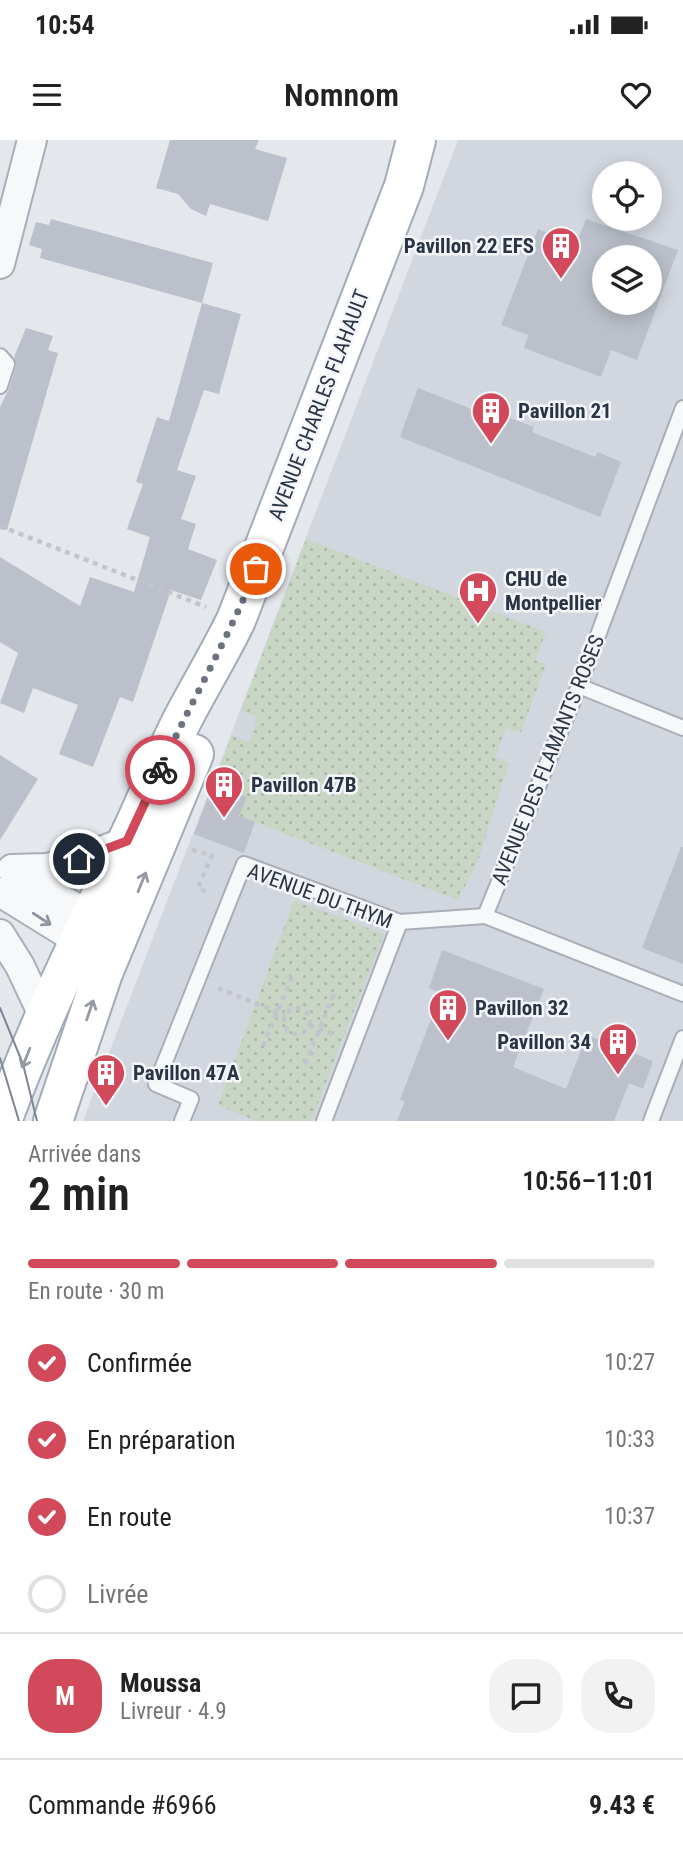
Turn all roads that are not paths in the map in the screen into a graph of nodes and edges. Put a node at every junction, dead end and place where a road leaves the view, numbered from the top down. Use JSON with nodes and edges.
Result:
{"nodes":[{"id":1,"x":32,"y":140,"type":"edge"},
{"id":2,"x":416,"y":140,"type":"edge"},
{"id":3,"x":0,"y":264,"type":"edge"},
{"id":4,"x":0,"y":356,"type":"edge"},
{"id":5,"x":0,"y":386,"type":"edge"},
{"id":6,"x":683,"y":408,"type":"edge"},
{"id":7,"x":668,"y":447,"type":"junction"},
{"id":8,"x":683,"y":453,"type":"edge"},
{"id":9,"x":213,"y":667,"type":"junction"},
{"id":10,"x":579,"y":686,"type":"junction"},
{"id":11,"x":683,"y":728,"type":"edge"},
{"id":12,"x":127,"y":841,"type":"junction"},
{"id":13,"x":4,"y":874,"type":"edge"},
{"id":14,"x":485,"y":916,"type":"junction"},
{"id":15,"x":400,"y":922,"type":"junction"},
{"id":16,"x":0,"y":934,"type":"edge"},
{"id":17,"x":100,"y":937,"type":"junction"},
{"id":18,"x":683,"y":994,"type":"edge"},
{"id":19,"x":43,"y":1015,"type":"junction"},
{"id":20,"x":683,"y":1038,"type":"edge"},
{"id":21,"x":2,"y":1121,"type":"edge"},
{"id":22,"x":53,"y":1121,"type":"edge"},
{"id":23,"x":182,"y":1121,"type":"edge"},
{"id":24,"x":324,"y":1121,"type":"edge"},
{"id":25,"x":651,"y":1121,"type":"edge"}],
"edges":[{"from":1,"to":3,"type":"street"},
{"from":2,"to":9,"type":"main road","name":"AVENUE CHARLES FLAHAULT"},
{"from":4,"to":5,"type":"lane"},
{"from":6,"to":7,"type":"lane","name":"AVENUE DES FLAMANTS ROSES"},
{"from":7,"to":8,"type":"lane"},
{"from":7,"to":10,"type":"lane","name":"AVENUE DES FLAMANTS ROSES"},
{"from":9,"to":12,"type":"main road","name":"AVENUE CHARLES FLAHAULT"},
{"from":17,"to":9,"type":"main road","name":"AVENUE CHARLES FLAHAULT","one_way":true},
{"from":10,"to":11,"type":"lane"},
{"from":10,"to":14,"type":"lane","name":"AVENUE DES FLAMANTS ROSES"},
{"from":12,"to":13,"type":"street"},
{"from":12,"to":17,"type":"main road","name":"AVENUE CHARLES FLAHAULT"},
{"from":13,"to":17,"type":"street"},
{"from":14,"to":15,"type":"lane"},
{"from":14,"to":18,"type":"lane"},
{"from":15,"to":23,"type":"lane","name":"AVENUE DU THYM"},
{"from":15,"to":24,"type":"lane","name":"AVENUE DU THYM"},
{"from":16,"to":19,"type":"street"},
{"from":17,"to":19,"type":"main road"},
{"from":22,"to":17,"type":"main road","one_way":true},
{"from":19,"to":21,"type":"main road","one_way":true},
{"from":20,"to":25,"type":"lane"}]}
